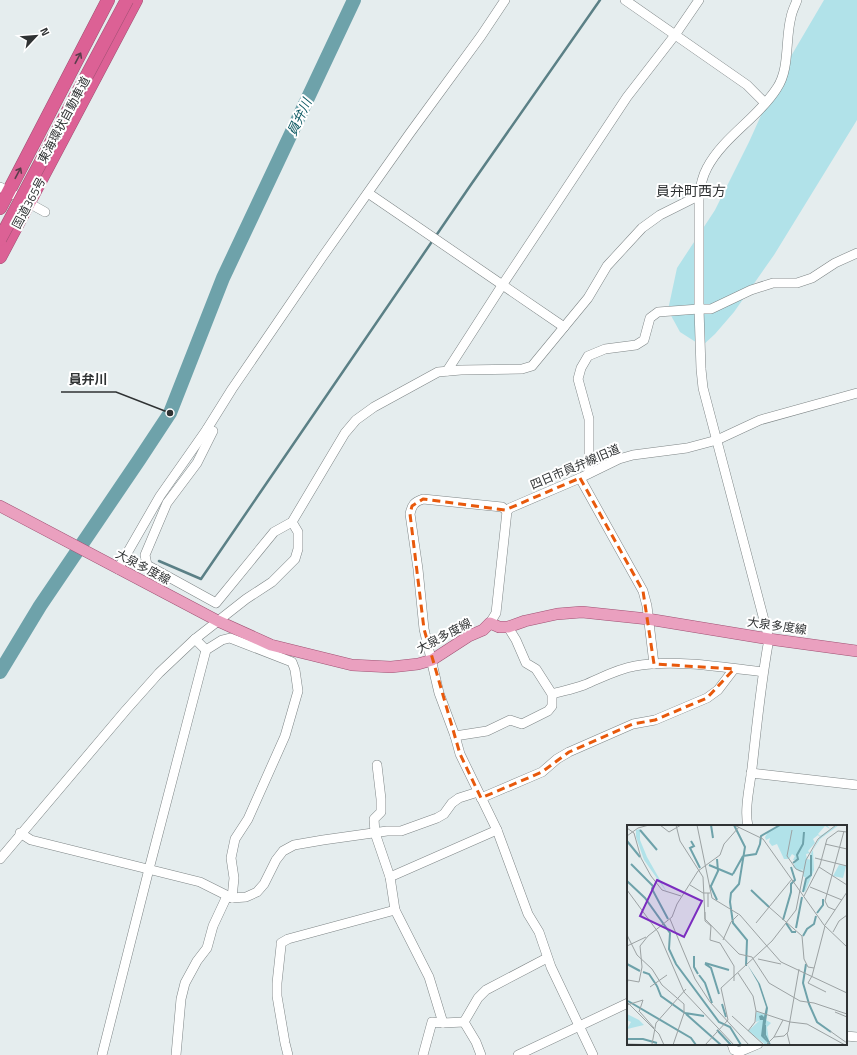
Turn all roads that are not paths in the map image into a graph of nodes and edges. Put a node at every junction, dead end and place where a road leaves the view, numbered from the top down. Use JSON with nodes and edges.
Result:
{"nodes":[{"id":1,"x":108,"y":0,"type":"edge"},
{"id":2,"x":127,"y":0,"type":"edge"},
{"id":3,"x":136,"y":0,"type":"edge"},
{"id":4,"x":504,"y":0,"type":"edge"},
{"id":5,"x":625,"y":0,"type":"edge"},
{"id":6,"x":699,"y":0,"type":"edge"},
{"id":7,"x":797,"y":0,"type":"edge"},
{"id":8,"x":675,"y":34,"type":"junction"},
{"id":9,"x":765,"y":103,"type":"junction"},
{"id":10,"x":4,"y":190,"type":"edge"},
{"id":11,"x":368,"y":193,"type":"junction"},
{"id":12,"x":699,"y":198,"type":"junction"},
{"id":13,"x":29,"y":203,"type":"junction"},
{"id":14,"x":0,"y":208,"type":"edge"},
{"id":15,"x":45,"y":212,"type":"dead end"},
{"id":16,"x":0,"y":239,"type":"edge"},
{"id":17,"x":857,"y":253,"type":"edge"},
{"id":18,"x":0,"y":257,"type":"edge"},
{"id":19,"x":503,"y":284,"type":"junction"},
{"id":20,"x":699,"y":309,"type":"junction"},
{"id":21,"x":564,"y":327,"type":"junction"},
{"id":22,"x":447,"y":371,"type":"junction"},
{"id":23,"x":857,"y":393,"type":"edge"},
{"id":24,"x":207,"y":429,"type":"junction"},
{"id":25,"x":717,"y":440,"type":"junction"},
{"id":26,"x":589,"y":473,"type":"junction"},
{"id":27,"x":580,"y":478,"type":"junction"},
{"id":28,"x":0,"y":506,"type":"edge"},
{"id":29,"x":507,"y":511,"type":"junction"},
{"id":30,"x":292,"y":522,"type":"junction"},
{"id":31,"x":118,"y":569,"type":"junction"},
{"id":32,"x":648,"y":619,"type":"junction"},
{"id":33,"x":218,"y":621,"type":"junction"},
{"id":34,"x":490,"y":624,"type":"junction"},
{"id":35,"x":508,"y":627,"type":"junction"},
{"id":36,"x":195,"y":639,"type":"junction"},
{"id":37,"x":768,"y":639,"type":"junction"},
{"id":38,"x":206,"y":650,"type":"junction"},
{"id":39,"x":857,"y":651,"type":"edge"},
{"id":40,"x":432,"y":660,"type":"junction"},
{"id":41,"x":654,"y":664,"type":"junction"},
{"id":42,"x":734,"y":669,"type":"junction"},
{"id":43,"x":763,"y":672,"type":"junction"},
{"id":44,"x":552,"y":694,"type":"junction"},
{"id":45,"x":455,"y":736,"type":"junction"},
{"id":46,"x":377,"y":765,"type":"dead end"},
{"id":47,"x":751,"y":773,"type":"junction"},
{"id":48,"x":857,"y":785,"type":"edge"},
{"id":49,"x":479,"y":795,"type":"junction"},
{"id":50,"x":744,"y":825,"type":"edge"},
{"id":51,"x":497,"y":830,"type":"junction"},
{"id":52,"x":375,"y":833,"type":"junction"},
{"id":53,"x":20,"y":834,"type":"junction"},
{"id":54,"x":0,"y":859,"type":"edge"},
{"id":55,"x":149,"y":869,"type":"junction"},
{"id":56,"x":390,"y":877,"type":"junction"},
{"id":57,"x":230,"y":897,"type":"junction"},
{"id":58,"x":395,"y":910,"type":"junction"},
{"id":59,"x":547,"y":958,"type":"junction"},
{"id":60,"x":627,"y":1003,"type":"edge"},
{"id":61,"x":464,"y":1022,"type":"junction"},
{"id":62,"x":443,"y":1023,"type":"junction"},
{"id":63,"x":579,"y":1026,"type":"junction"},
{"id":64,"x":847,"y":1036,"type":"edge"},
{"id":65,"x":857,"y":1037,"type":"edge"},
{"id":66,"x":732,"y":1045,"type":"edge"},
{"id":67,"x":756,"y":1045,"type":"edge"},
{"id":68,"x":102,"y":1055,"type":"edge"},
{"id":69,"x":176,"y":1055,"type":"edge"},
{"id":70,"x":288,"y":1055,"type":"edge"},
{"id":71,"x":423,"y":1055,"type":"edge"},
{"id":72,"x":481,"y":1055,"type":"edge"},
{"id":73,"x":518,"y":1055,"type":"edge"},
{"id":74,"x":593,"y":1055,"type":"edge"}],
"edges":[{"from":10,"to":1,"type":"highway","name":"国道365号","one_way":true},
{"from":2,"to":16,"type":"highway","name":"東海環状自動車道","bridge":true},
{"from":3,"to":13,"type":"highway","name":"国道365号"},
{"from":4,"to":11,"type":"street"},
{"from":5,"to":8,"type":"street"},
{"from":6,"to":8,"type":"street"},
{"from":7,"to":9,"type":"street"},
{"from":8,"to":9,"type":"street"},
{"from":8,"to":19,"type":"street"},
{"from":9,"to":12,"type":"street"},
{"from":10,"to":13,"type":"street"},
{"from":10,"to":14,"type":"highway","name":"国道365号"},
{"from":11,"to":19,"type":"street"},
{"from":11,"to":24,"type":"street"},
{"from":12,"to":20,"type":"street"},
{"from":12,"to":21,"type":"street"},
{"from":13,"to":15,"type":"street"},
{"from":13,"to":18,"type":"highway","name":"国道365号"},
{"from":17,"to":20,"type":"street"},
{"from":19,"to":21,"type":"street"},
{"from":19,"to":22,"type":"street"},
{"from":20,"to":25,"type":"street"},
{"from":20,"to":26,"type":"street"},
{"from":21,"to":22,"type":"street"},
{"from":22,"to":30,"type":"street"},
{"from":23,"to":25,"type":"street","name":"四日市員弁線旧道"},
{"from":24,"to":30,"type":"street"},
{"from":24,"to":31,"type":"street"},
{"from":25,"to":26,"type":"street","name":"四日市員弁線旧道"},
{"from":25,"to":37,"type":"street"},
{"from":26,"to":27,"type":"street","name":"四日市員弁線旧道"},
{"from":27,"to":29,"type":"street","name":"四日市員弁線旧道"},
{"from":27,"to":32,"type":"street"},
{"from":28,"to":31,"type":"main road","name":"大泉多度線"},
{"from":29,"to":34,"type":"street"},
{"from":29,"to":40,"type":"street"},
{"from":30,"to":33,"type":"street"},
{"from":31,"to":33,"type":"main road","name":"大泉多度線"},
{"from":32,"to":35,"type":"main road","name":"大泉多度線"},
{"from":32,"to":37,"type":"main road","name":"大泉多度線"},
{"from":32,"to":41,"type":"street"},
{"from":33,"to":36,"type":"street"},
{"from":33,"to":40,"type":"main road","name":"大泉多度線"},
{"from":34,"to":35,"type":"main road","name":"大泉多度線"},
{"from":34,"to":40,"type":"main road","name":"大泉多度線"},
{"from":35,"to":44,"type":"street"},
{"from":36,"to":38,"type":"street"},
{"from":36,"to":53,"type":"street"},
{"from":37,"to":39,"type":"main road","name":"大泉多度線"},
{"from":37,"to":43,"type":"street"},
{"from":38,"to":55,"type":"street"},
{"from":38,"to":57,"type":"street"},
{"from":40,"to":45,"type":"street"},
{"from":41,"to":42,"type":"street"},
{"from":41,"to":44,"type":"street"},
{"from":42,"to":43,"type":"street"},
{"from":42,"to":49,"type":"street"},
{"from":43,"to":47,"type":"street"},
{"from":44,"to":45,"type":"street"},
{"from":45,"to":49,"type":"street"},
{"from":46,"to":52,"type":"street"},
{"from":47,"to":48,"type":"street"},
{"from":47,"to":50,"type":"street"},
{"from":49,"to":51,"type":"street"},
{"from":49,"to":52,"type":"street"},
{"from":51,"to":56,"type":"street"},
{"from":51,"to":59,"type":"street"},
{"from":52,"to":56,"type":"street"},
{"from":52,"to":57,"type":"street"},
{"from":53,"to":54,"type":"street"},
{"from":53,"to":55,"type":"street"},
{"from":55,"to":57,"type":"street"},
{"from":55,"to":68,"type":"street"},
{"from":56,"to":58,"type":"street"},
{"from":57,"to":69,"type":"street"},
{"from":58,"to":62,"type":"street"},
{"from":58,"to":70,"type":"street"},
{"from":59,"to":61,"type":"street"},
{"from":59,"to":63,"type":"street"},
{"from":60,"to":63,"type":"street"},
{"from":61,"to":62,"type":"street"},
{"from":61,"to":72,"type":"street"},
{"from":62,"to":71,"type":"street"},
{"from":63,"to":73,"type":"street"},
{"from":63,"to":74,"type":"street"},
{"from":64,"to":65,"type":"street"},
{"from":66,"to":67,"type":"street"}]}
